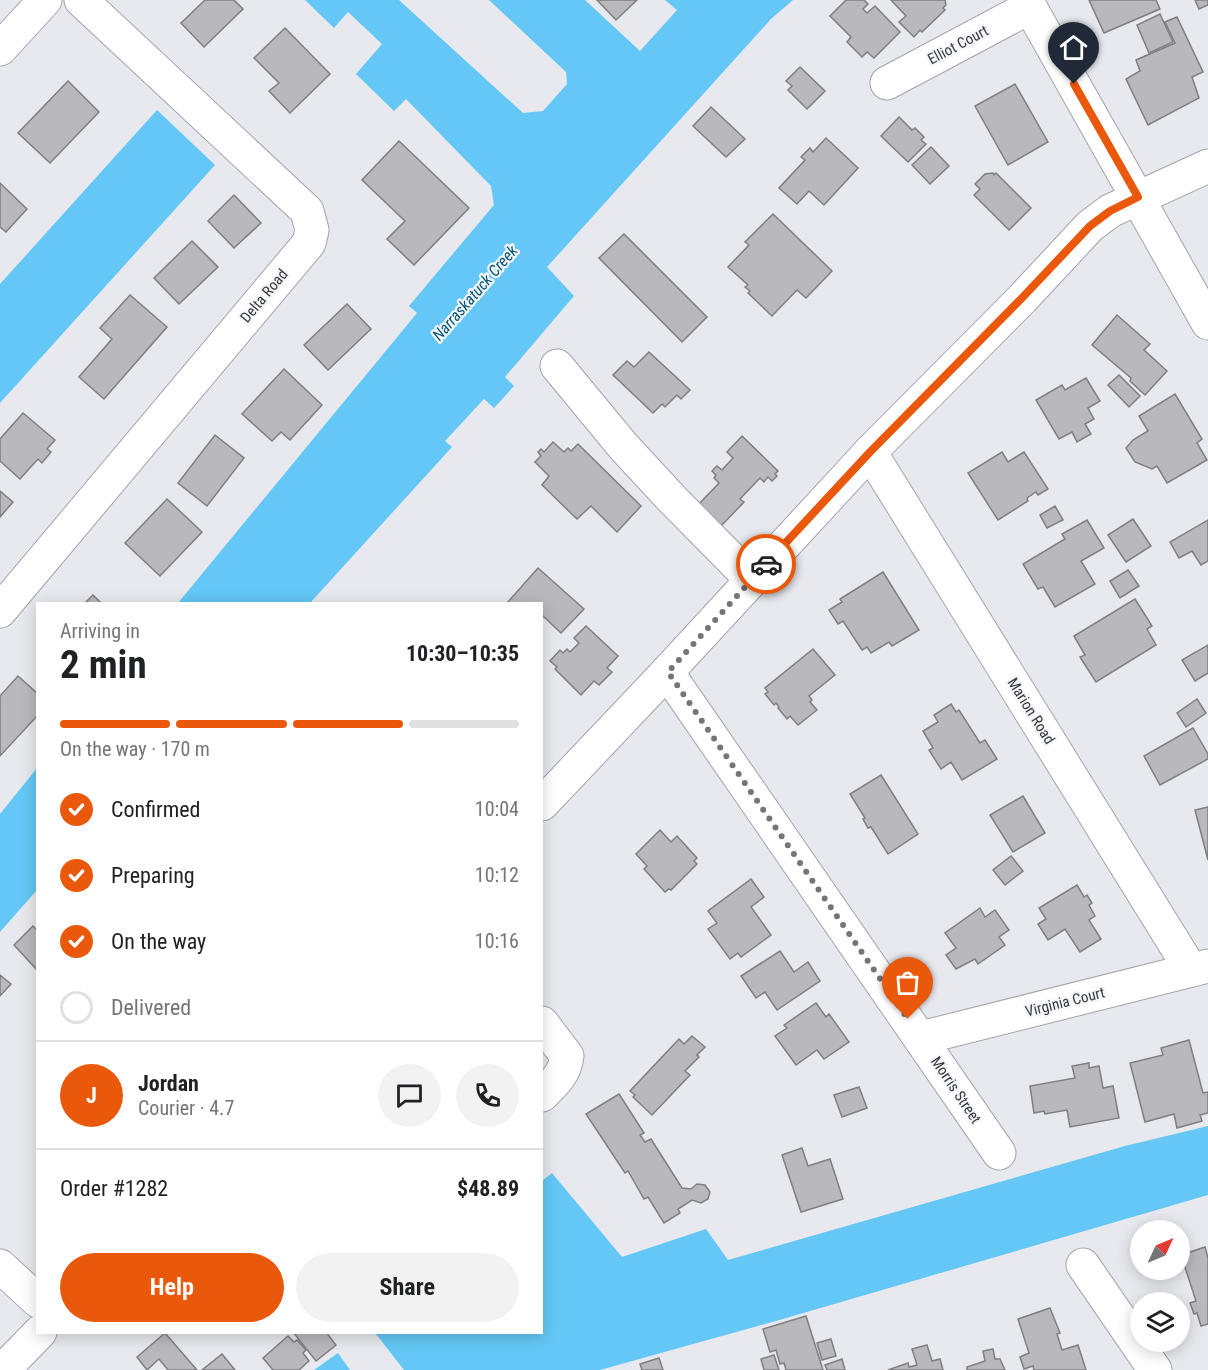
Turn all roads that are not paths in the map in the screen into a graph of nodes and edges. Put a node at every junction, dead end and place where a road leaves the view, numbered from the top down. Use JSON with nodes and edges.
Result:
{"nodes":[{"id":1,"x":45,"y":0,"type":"edge"},
{"id":2,"x":81,"y":0,"type":"edge"},
{"id":3,"x":0,"y":49,"type":"edge"},
{"id":4,"x":887,"y":83,"type":"dead end"},
{"id":5,"x":1208,"y":166,"type":"edge"},
{"id":6,"x":1138,"y":197,"type":"junction"},
{"id":7,"x":1208,"y":323,"type":"edge"},
{"id":8,"x":557,"y":366,"type":"dead end"},
{"id":9,"x":870,"y":452,"type":"junction"},
{"id":10,"x":752,"y":580,"type":"junction"},
{"id":11,"x":0,"y":611,"type":"edge"},
{"id":12,"x":668,"y":672,"type":"junction"},
{"id":13,"x":543,"y":803,"type":"edge"},
{"id":14,"x":1200,"y":968,"type":"edge"},
{"id":15,"x":543,"y":1024,"type":"edge"},
{"id":16,"x":921,"y":1038,"type":"junction"},
{"id":17,"x":543,"y":1094,"type":"edge"},
{"id":18,"x":999,"y":1153,"type":"dead end"},
{"id":19,"x":1083,"y":1265,"type":"dead end"},
{"id":20,"x":0,"y":1266,"type":"edge"},
{"id":21,"x":36,"y":1299,"type":"edge"},
{"id":22,"x":37,"y":1334,"type":"edge"},
{"id":23,"x":3,"y":1370,"type":"edge"},
{"id":24,"x":1155,"y":1370,"type":"edge"}],
"edges":[{"from":1,"to":3,"type":"street"},
{"from":2,"to":11,"type":"street","name":"Delta Road"},
{"from":4,"to":6,"type":"street","name":"Elliot Court"},
{"from":5,"to":6,"type":"street"},
{"from":6,"to":7,"type":"street"},
{"from":6,"to":9,"type":"street"},
{"from":8,"to":10,"type":"street"},
{"from":9,"to":10,"type":"street"},
{"from":9,"to":14,"type":"street","name":"Marion Road"},
{"from":10,"to":12,"type":"street"},
{"from":12,"to":13,"type":"street"},
{"from":12,"to":16,"type":"street","name":"Morris Street"},
{"from":14,"to":16,"type":"street","name":"Virginia Court"},
{"from":15,"to":17,"type":"street"},
{"from":16,"to":18,"type":"street","name":"Morris Street"},
{"from":19,"to":24,"type":"street"},
{"from":20,"to":21,"type":"street"},
{"from":22,"to":23,"type":"street"}]}
